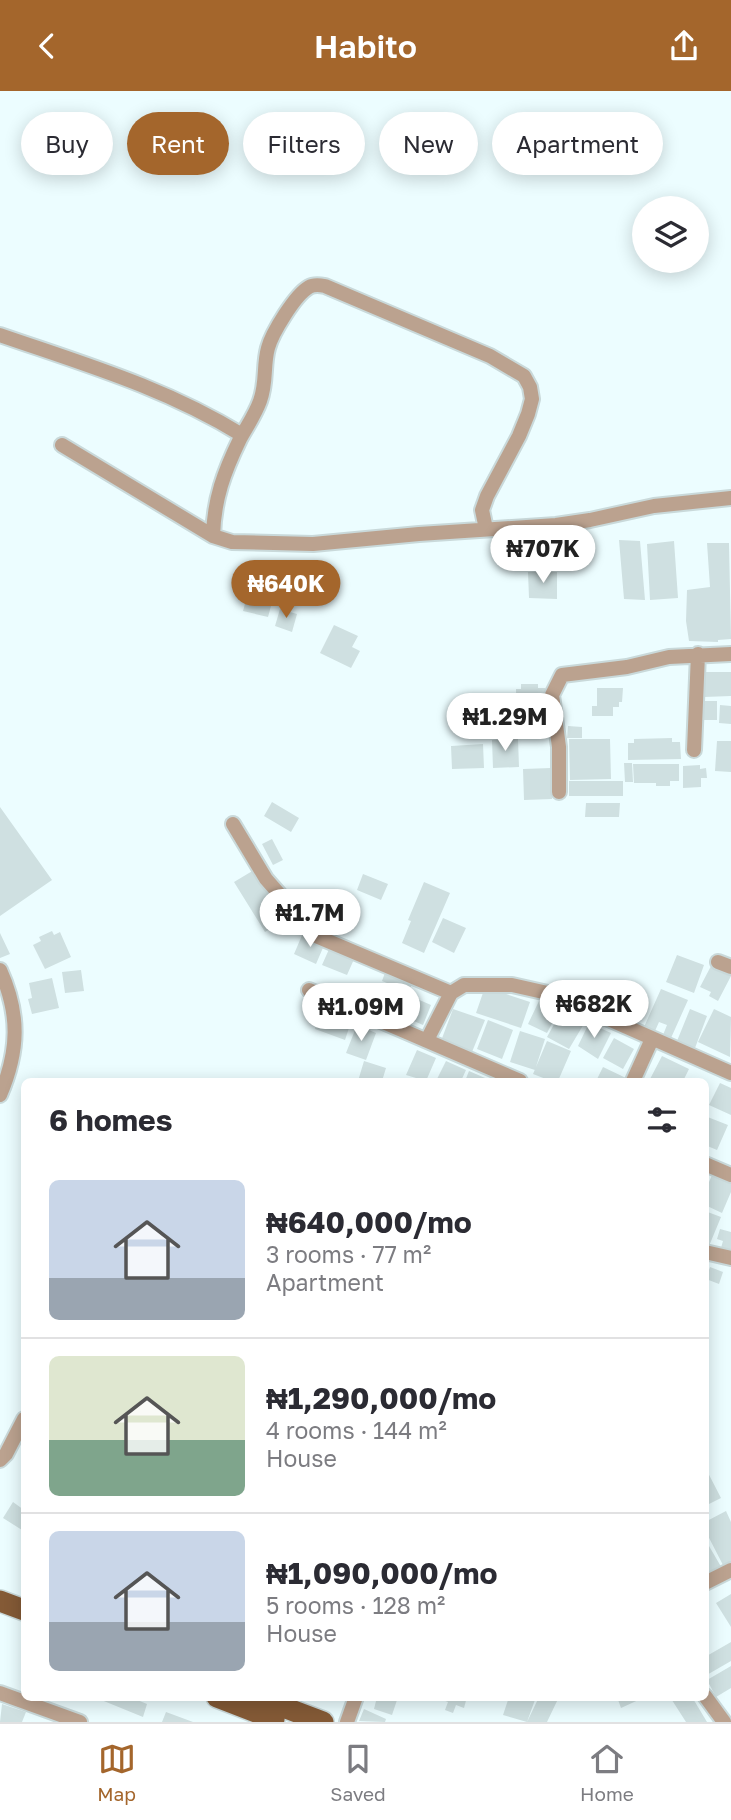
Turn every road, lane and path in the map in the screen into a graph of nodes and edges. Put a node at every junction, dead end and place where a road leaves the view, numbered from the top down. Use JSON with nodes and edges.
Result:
{"nodes":[{"id":1,"x":0,"y":335,"type":"edge"},
{"id":2,"x":242,"y":435,"type":"junction"},
{"id":3,"x":62,"y":445,"type":"dead end"},
{"id":4,"x":731,"y":498,"type":"edge"},
{"id":5,"x":486,"y":529,"type":"junction"},
{"id":6,"x":213,"y":536,"type":"junction"},
{"id":7,"x":698,"y":654,"type":"junction"},
{"id":8,"x":731,"y":654,"type":"edge"},
{"id":9,"x":694,"y":750,"type":"dead end"},
{"id":10,"x":559,"y":792,"type":"dead end"},
{"id":11,"x":233,"y":824,"type":"dead end"},
{"id":12,"x":0,"y":970,"type":"edge"},
{"id":13,"x":309,"y":990,"type":"dead end"},
{"id":14,"x":451,"y":993,"type":"junction"},
{"id":15,"x":652,"y":1039,"type":"junction"},
{"id":16,"x":426,"y":1040,"type":"junction"},
{"id":17,"x":731,"y":1073,"type":"edge"},
{"id":18,"x":513,"y":1078,"type":"edge"},
{"id":19,"x":634,"y":1078,"type":"edge"},
{"id":20,"x":0,"y":1095,"type":"edge"},
{"id":21,"x":709,"y":1166,"type":"edge"},
{"id":22,"x":731,"y":1175,"type":"edge"},
{"id":23,"x":709,"y":1253,"type":"edge"},
{"id":24,"x":731,"y":1258,"type":"edge"},
{"id":25,"x":21,"y":1425,"type":"edge"},
{"id":26,"x":0,"y":1459,"type":"edge"},
{"id":27,"x":731,"y":1570,"type":"edge"},
{"id":28,"x":709,"y":1581,"type":"edge"},
{"id":29,"x":0,"y":1601,"type":"edge"},
{"id":30,"x":21,"y":1609,"type":"edge"},
{"id":31,"x":0,"y":1615,"type":"edge"},
{"id":32,"x":21,"y":1623,"type":"edge"},
{"id":33,"x":0,"y":1693,"type":"edge"},
{"id":34,"x":21,"y":1701,"type":"edge"},
{"id":35,"x":22,"y":1701,"type":"edge"},
{"id":36,"x":227,"y":1701,"type":"edge"},
{"id":37,"x":268,"y":1701,"type":"edge"},
{"id":38,"x":355,"y":1701,"type":"edge"},
{"id":39,"x":709,"y":1701,"type":"edge"},
{"id":40,"x":273,"y":1720,"type":"edge"},
{"id":41,"x":80,"y":1722,"type":"edge"},
{"id":42,"x":323,"y":1722,"type":"edge"},
{"id":43,"x":347,"y":1722,"type":"edge"},
{"id":44,"x":724,"y":1722,"type":"edge"}],
"edges":[{"from":1,"to":2,"type":"street"},
{"from":2,"to":5,"type":"street"},
{"from":2,"to":6,"type":"street"},
{"from":3,"to":6,"type":"street"},
{"from":4,"to":5,"type":"street"},
{"from":5,"to":6,"type":"street"},
{"from":7,"to":8,"type":"street"},
{"from":7,"to":9,"type":"street"},
{"from":7,"to":10,"type":"street"},
{"from":11,"to":14,"type":"street"},
{"from":12,"to":20,"type":"street"},
{"from":13,"to":16,"type":"street"},
{"from":14,"to":15,"type":"street"},
{"from":14,"to":16,"type":"street"},
{"from":15,"to":17,"type":"street"},
{"from":15,"to":19,"type":"street"},
{"from":16,"to":18,"type":"street"},
{"from":21,"to":22,"type":"street"},
{"from":23,"to":24,"type":"street"},
{"from":25,"to":26,"type":"street"},
{"from":27,"to":28,"type":"street"},
{"from":29,"to":30,"type":"main road"},
{"from":31,"to":32,"type":"main road"},
{"from":33,"to":34,"type":"street"},
{"from":35,"to":41,"type":"street"},
{"from":36,"to":40,"type":"main road"},
{"from":37,"to":42,"type":"main road"},
{"from":38,"to":43,"type":"street"},
{"from":39,"to":44,"type":"street"}]}
